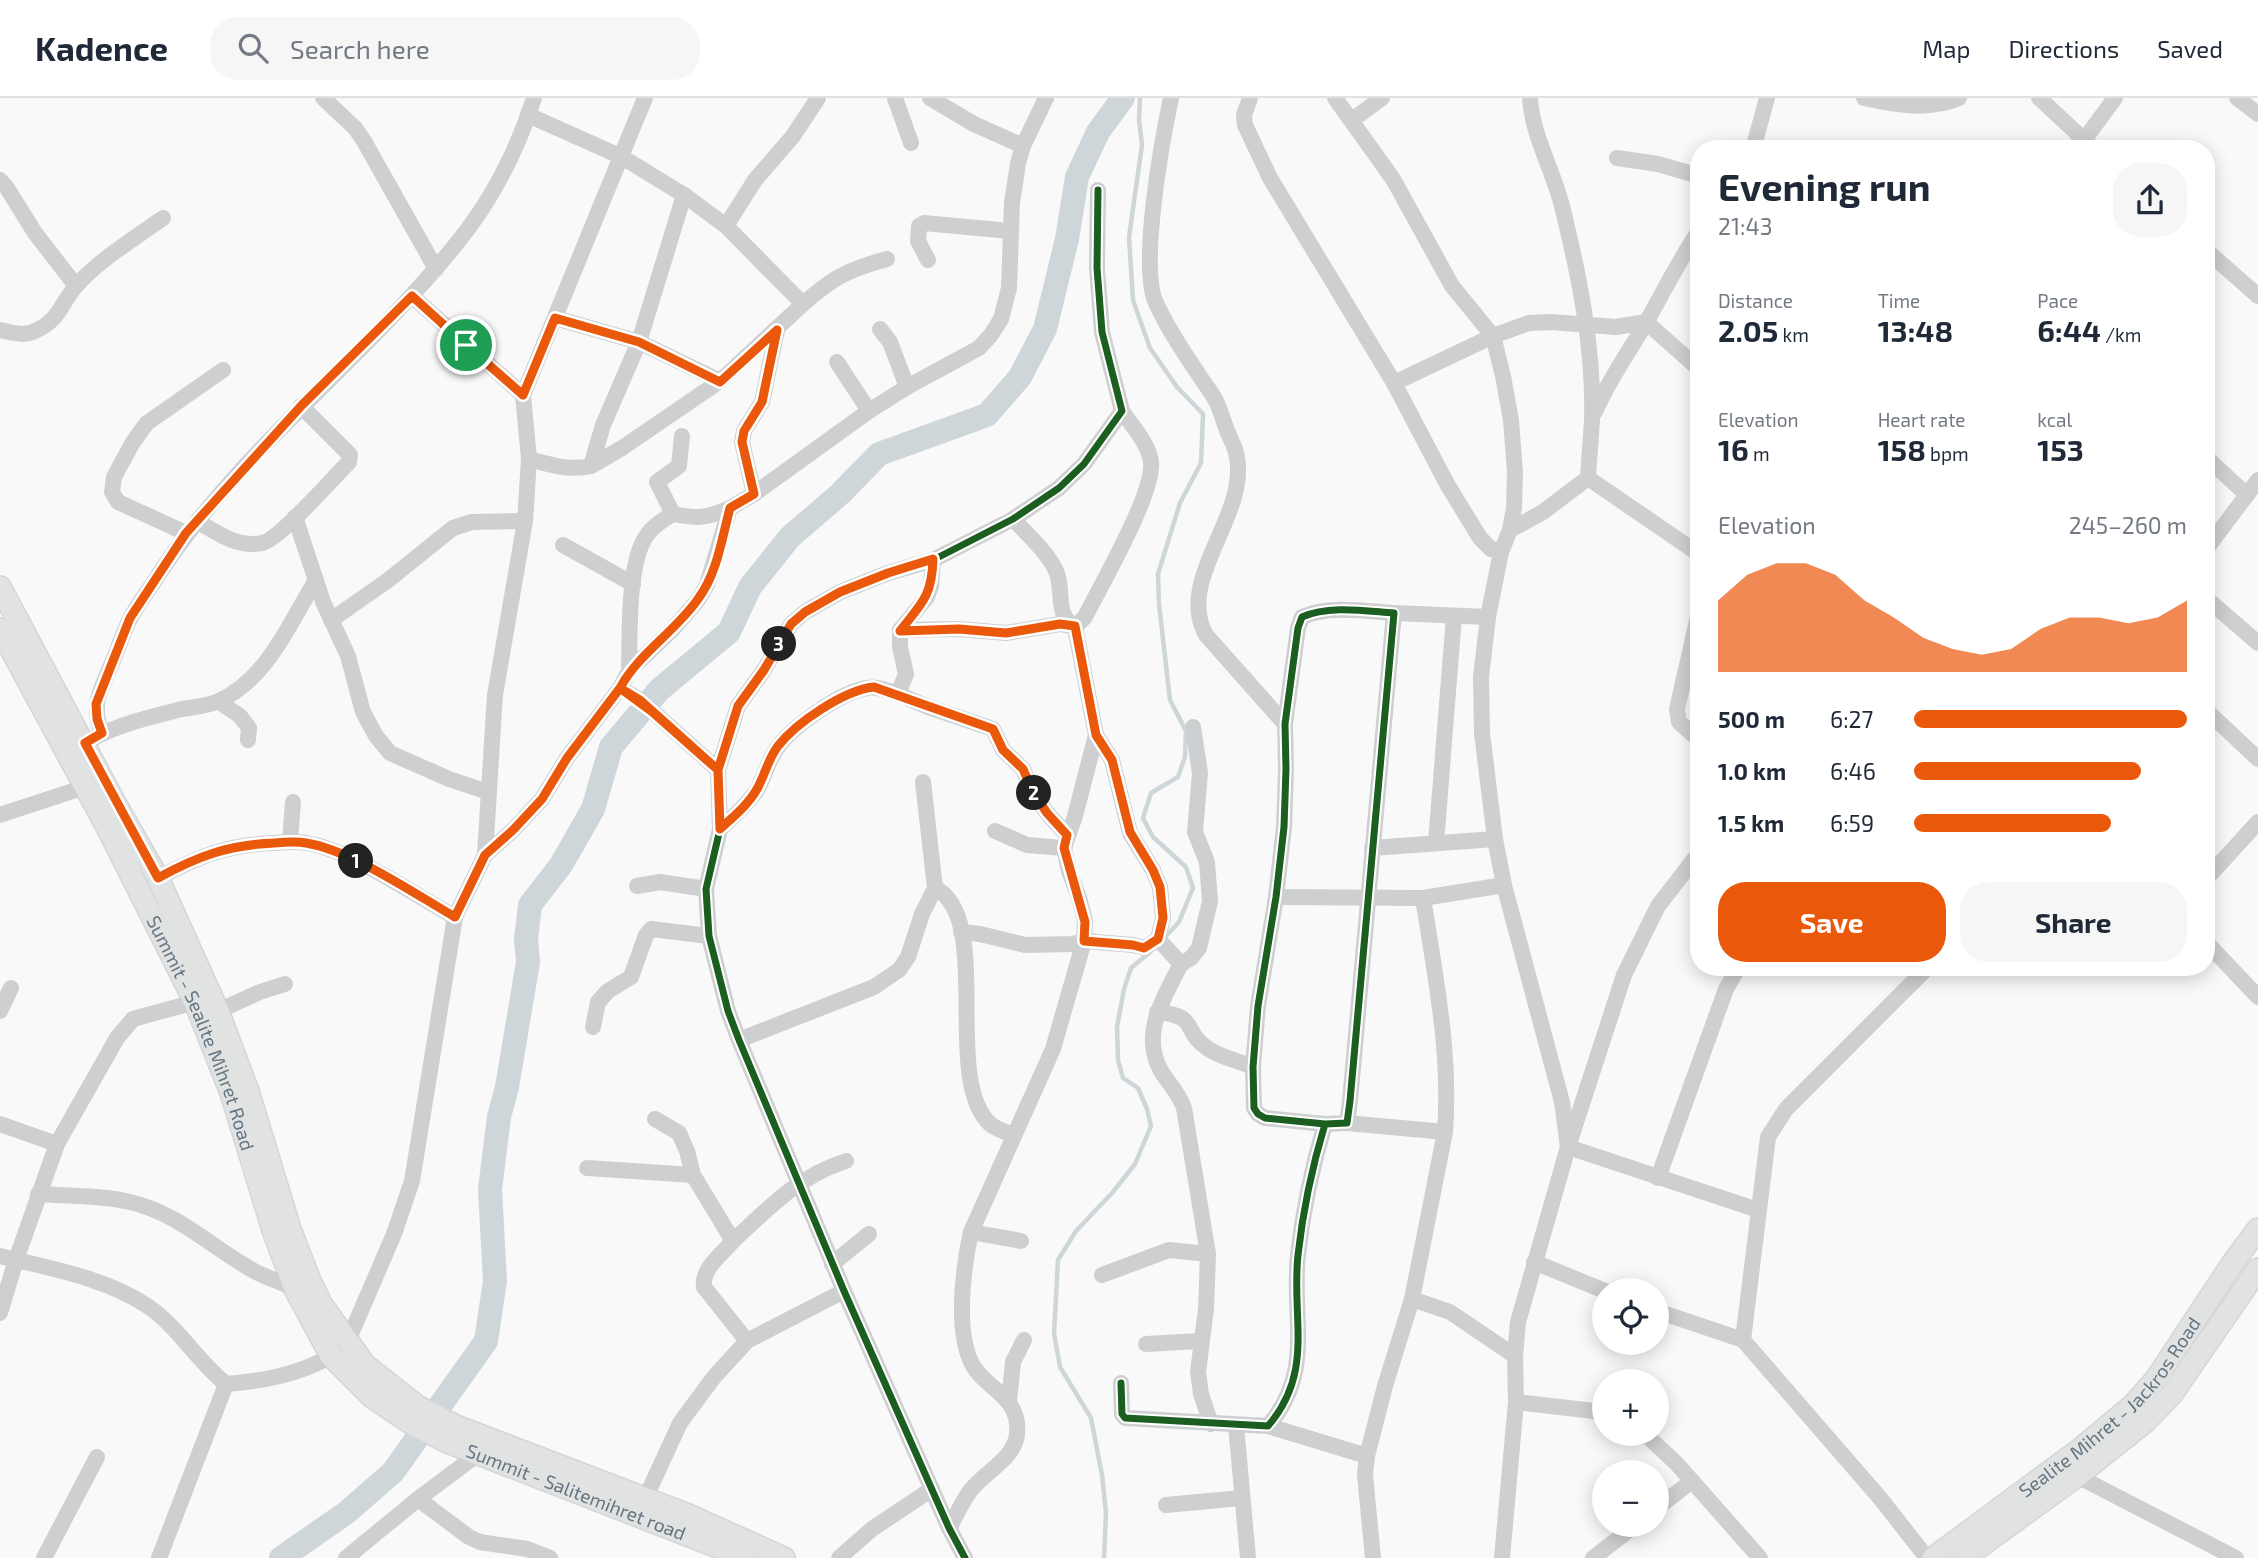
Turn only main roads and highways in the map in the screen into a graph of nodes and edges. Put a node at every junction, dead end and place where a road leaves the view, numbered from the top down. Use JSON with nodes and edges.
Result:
{"nodes":[{"id":1,"x":0,"y":587,"type":"edge"},
{"id":2,"x":0,"y":629,"type":"edge"},
{"id":3,"x":117,"y":824,"type":"junction"},
{"id":4,"x":2258,"y":1229,"type":"edge"},
{"id":5,"x":2232,"y":1264,"type":"junction"},
{"id":6,"x":2255,"y":1273,"type":"edge"},
{"id":7,"x":339,"y":1349,"type":"junction"},
{"id":8,"x":413,"y":1414,"type":"joint"},
{"id":9,"x":450,"y":1434,"type":"junction"},
{"id":10,"x":746,"y":1558,"type":"edge"},
{"id":11,"x":784,"y":1558,"type":"edge"},
{"id":12,"x":1933,"y":1558,"type":"edge"},
{"id":13,"x":1964,"y":1558,"type":"edge"}],
"edges":[{"from":1,"to":3,"type":"main road"},
{"from":2,"to":3,"type":"main road","name":"Summit - Sealite Mihret Road"},
{"from":3,"to":7,"type":"main road","name":"Summit - Sealite Mihret Road"},
{"from":3,"to":7,"type":"main road"},
{"from":4,"to":5,"type":"main road","name":"Sealite Mihret - Jackros Road"},
{"from":5,"to":6,"type":"main road"},
{"from":5,"to":12,"type":"main road","name":"Sealite Mihret - Jackros Road"},
{"from":6,"to":13,"type":"main road"},
{"from":7,"to":8,"type":"main road","name":"Summit - Sealite Mihret Road"},
{"from":8,"to":9,"type":"main road","name":"Summit - Salitemihret road"},
{"from":9,"to":10,"type":"main road","name":"Summit - Salitemihret road"},
{"from":9,"to":11,"type":"main road"}]}
